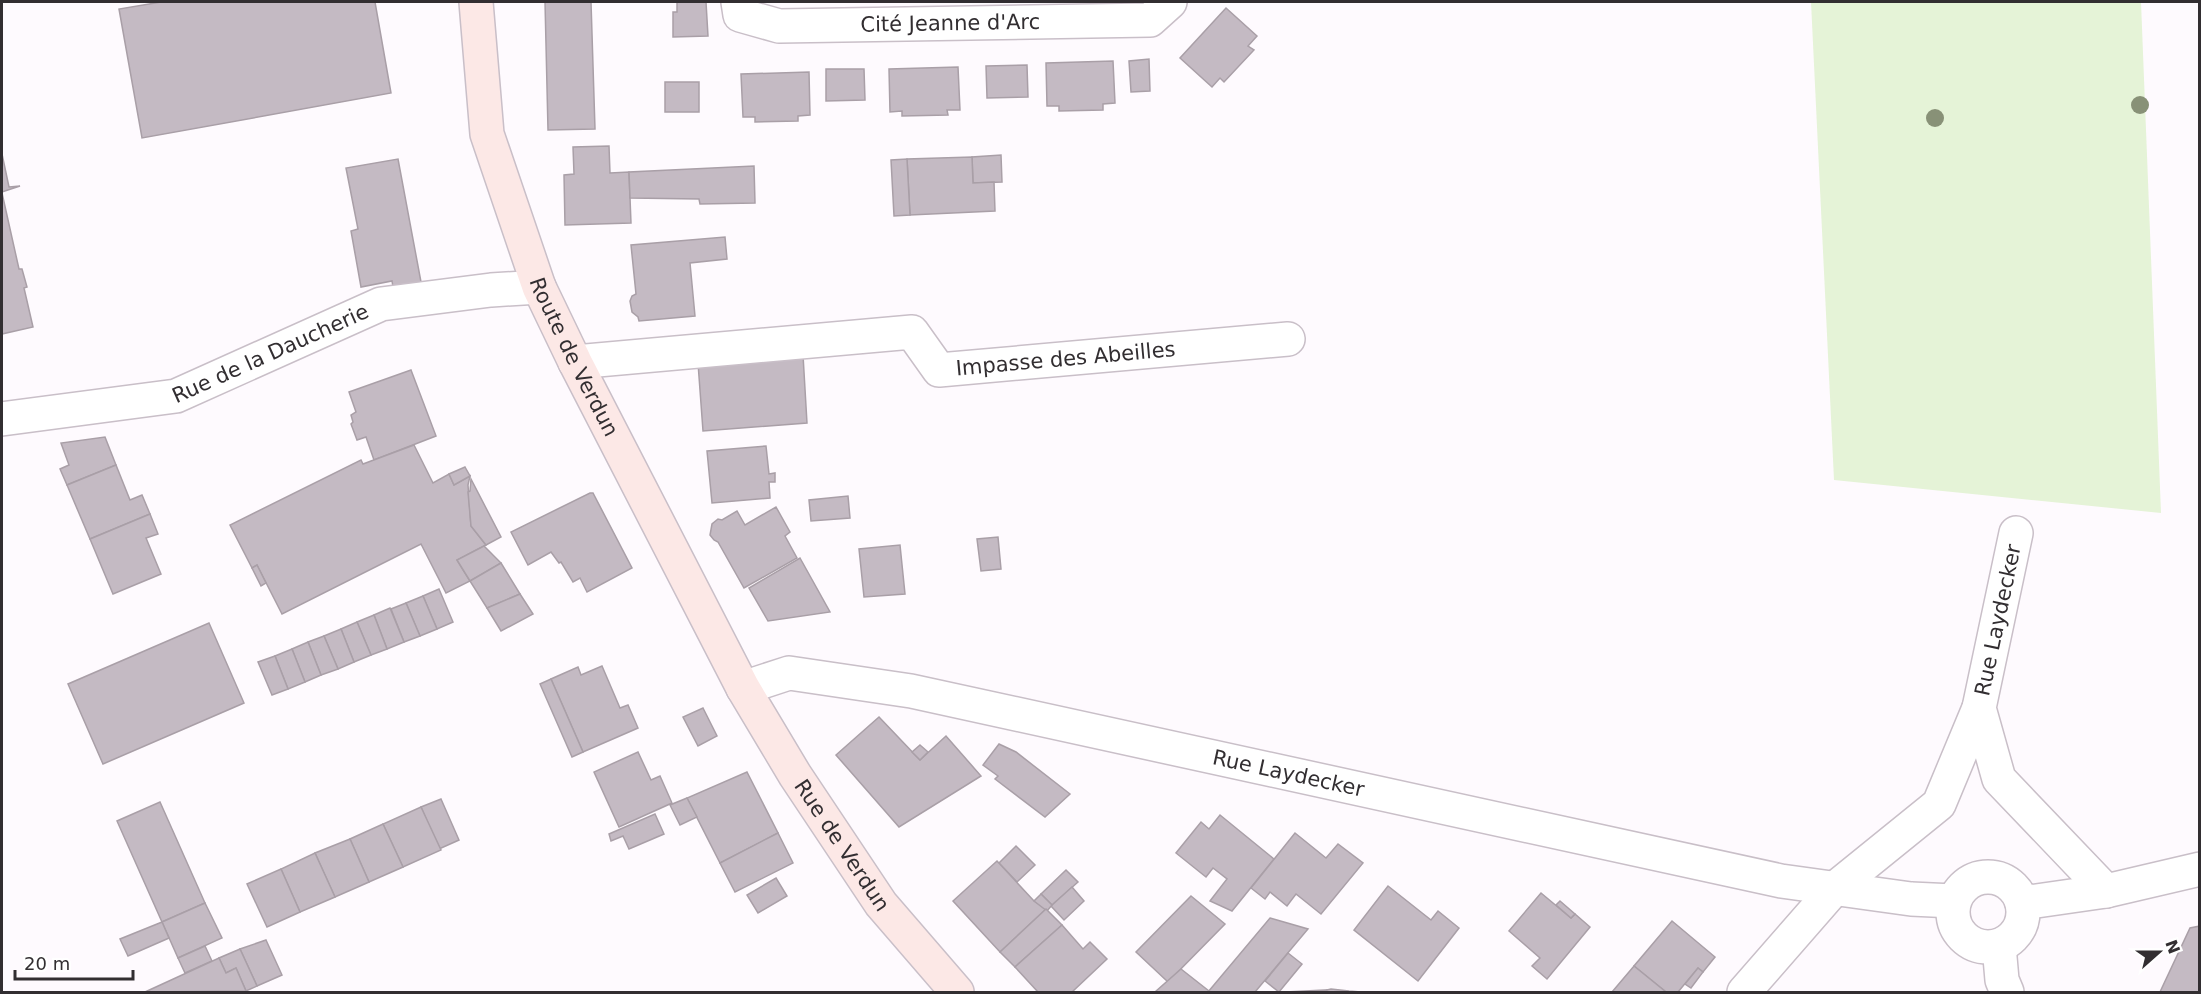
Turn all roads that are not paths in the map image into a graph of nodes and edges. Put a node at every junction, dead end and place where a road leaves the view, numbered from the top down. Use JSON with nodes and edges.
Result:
{"nodes":[{"id":1,"x":476,"y":2,"type":"edge"},
{"id":2,"x":738,"y":2,"type":"edge"},
{"id":3,"x":1170,"y":2,"type":"edge"},
{"id":4,"x":539,"y":287,"type":"junction"},
{"id":5,"x":1288,"y":339,"type":"dead end"},
{"id":6,"x":575,"y":362,"type":"junction"},
{"id":7,"x":2,"y":419,"type":"edge"},
{"id":8,"x":2016,"y":533,"type":"dead end"},
{"id":9,"x":743,"y":688,"type":"junction"},
{"id":10,"x":1979,"y":708,"type":"junction"},
{"id":11,"x":2199,"y":869,"type":"edge"},
{"id":12,"x":1834,"y":889,"type":"junction"},
{"id":13,"x":2106,"y":891,"type":"junction"},
{"id":14,"x":1954,"y":901,"type":"junction"},
{"id":15,"x":2022,"y":903,"type":"junction"},
{"id":16,"x":1999,"y":946,"type":"junction"},
{"id":17,"x":957,"y":993,"type":"edge"},
{"id":18,"x":1744,"y":993,"type":"edge"},
{"id":19,"x":2007,"y":993,"type":"edge"}],
"edges":[{"from":1,"to":4,"type":"main road","name":"Route de Verdun"},
{"from":2,"to":3,"type":"street","name":"Cité Jeanne d'Arc"},
{"from":4,"to":6,"type":"main road","name":"Route de Verdun"},
{"from":4,"to":7,"type":"street","name":"Rue de la Daucherie"},
{"from":5,"to":6,"type":"street","name":"Impasse des Abeilles"},
{"from":6,"to":9,"type":"main road","name":"Route de Verdun"},
{"from":8,"to":10,"type":"street","name":"Rue Laydecker"},
{"from":9,"to":12,"type":"street","name":"Rue Laydecker"},
{"from":9,"to":17,"type":"main road","name":"Rue de Verdun"},
{"from":10,"to":12,"type":"street","name":"Rue Laydecker"},
{"from":10,"to":13,"type":"street","name":"Rue Laydecker"},
{"from":11,"to":13,"type":"street"},
{"from":12,"to":14,"type":"street","name":"Rue Laydecker"},
{"from":12,"to":18,"type":"street"},
{"from":13,"to":15,"type":"street"},
{"from":14,"to":15,"type":"street"},
{"from":14,"to":16,"type":"street"},
{"from":15,"to":16,"type":"street"},
{"from":16,"to":19,"type":"street"}]}
